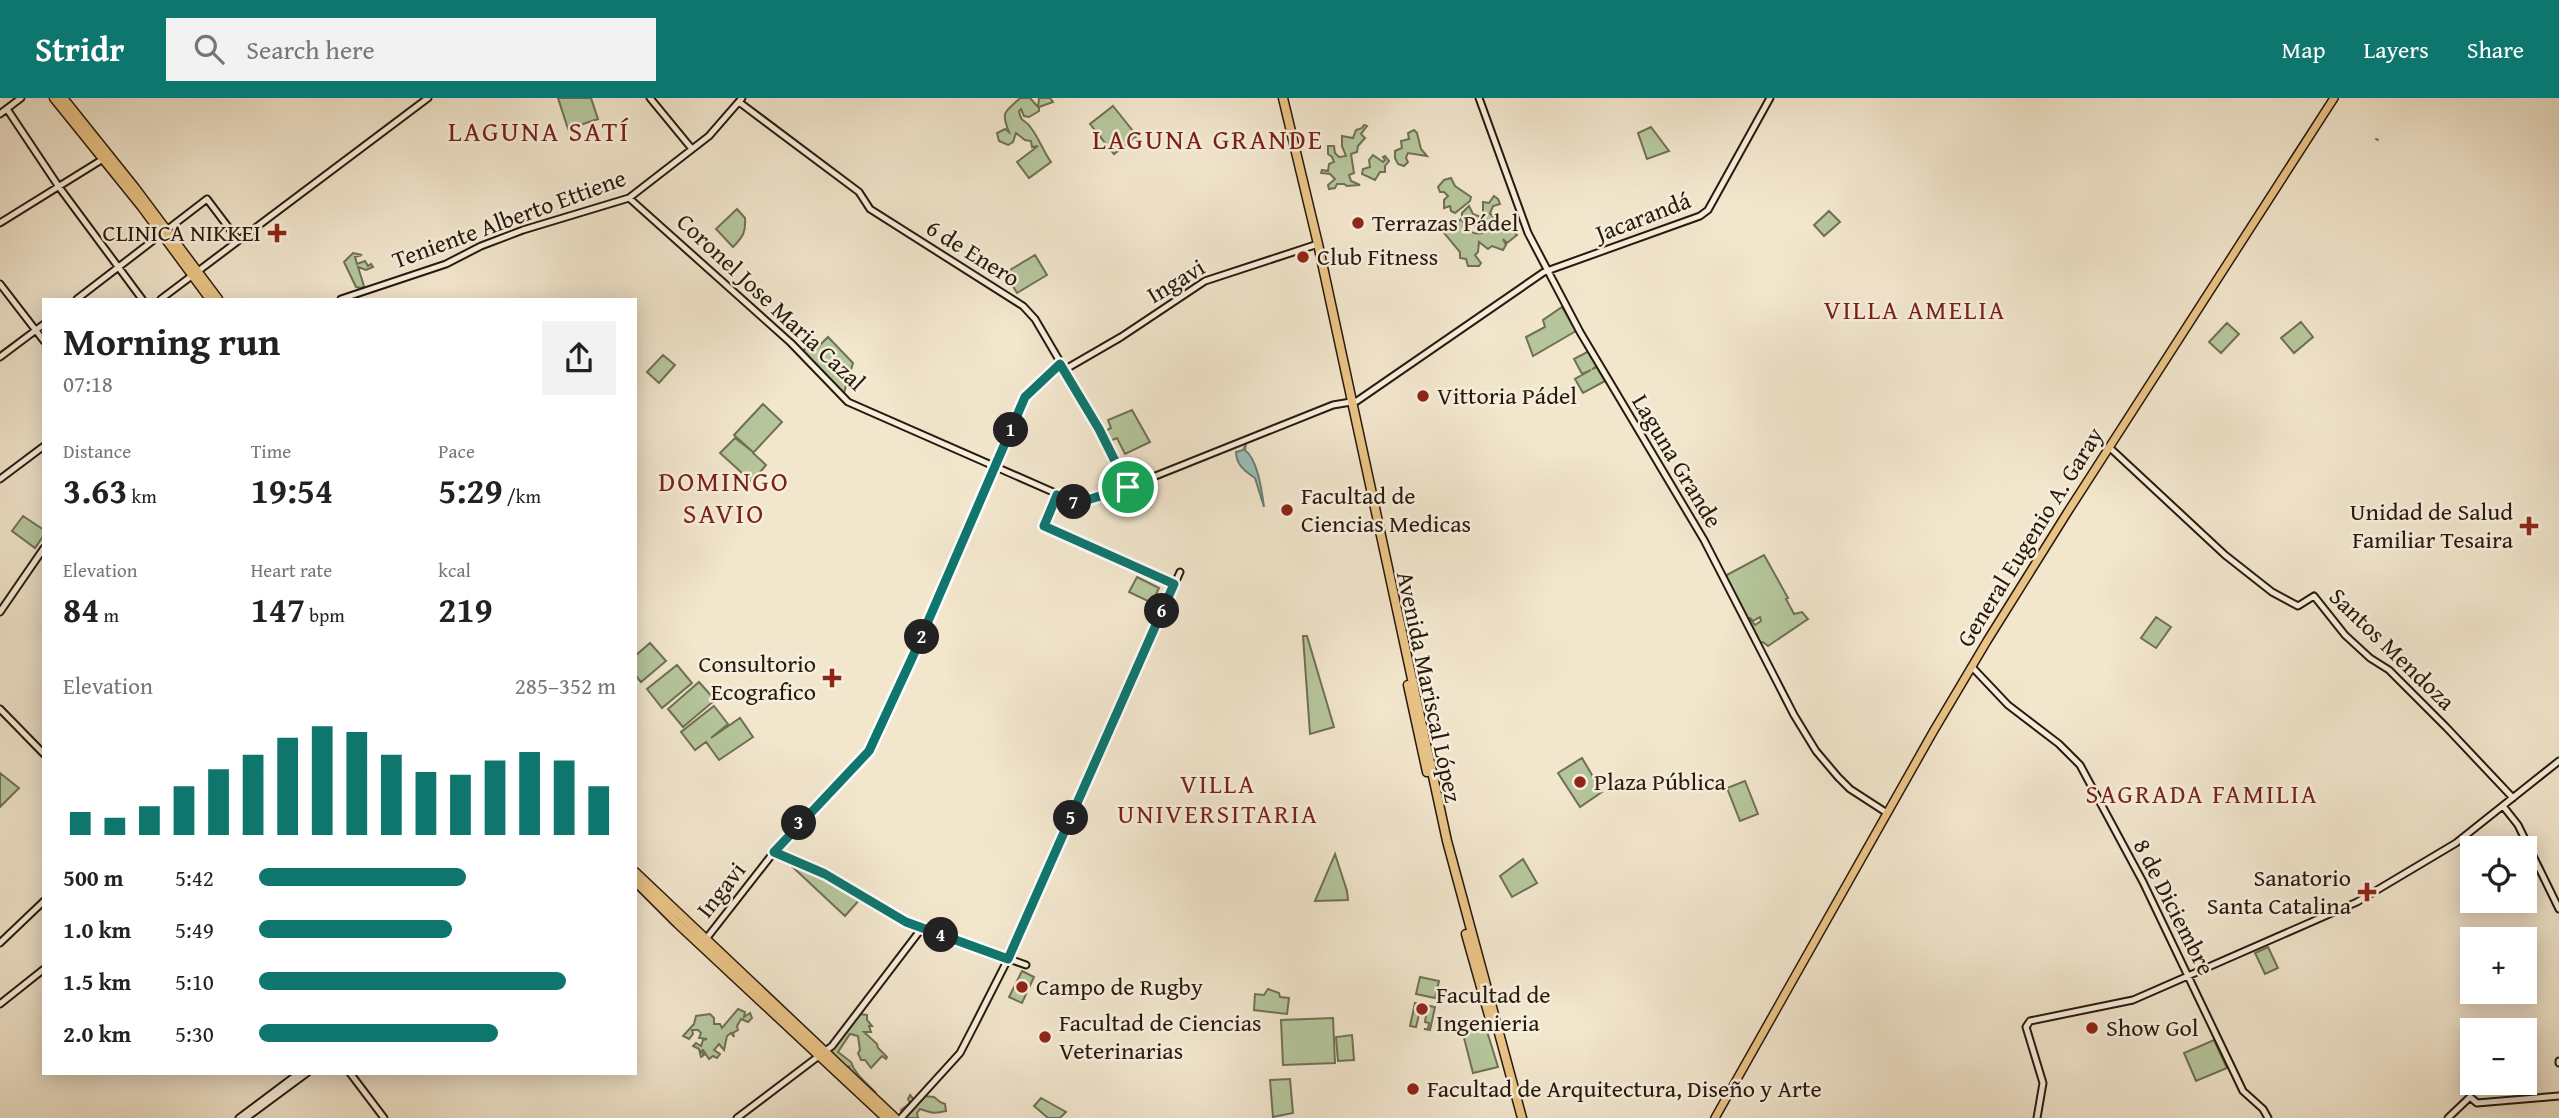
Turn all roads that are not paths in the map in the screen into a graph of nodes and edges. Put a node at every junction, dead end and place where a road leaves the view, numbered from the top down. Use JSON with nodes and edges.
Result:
{"nodes":[{"id":1,"x":21,"y":98,"type":"edge"},
{"id":2,"x":54,"y":98,"type":"edge"},
{"id":3,"x":63,"y":98,"type":"edge"},
{"id":4,"x":428,"y":98,"type":"edge"},
{"id":5,"x":650,"y":98,"type":"edge"},
{"id":6,"x":1281,"y":98,"type":"edge"},
{"id":7,"x":1479,"y":98,"type":"edge"},
{"id":8,"x":1770,"y":98,"type":"edge"},
{"id":9,"x":2334,"y":98,"type":"edge"},
{"id":10,"x":740,"y":100,"type":"edge"},
{"id":11,"x":7,"y":109,"type":"junction"},
{"id":12,"x":0,"y":114,"type":"edge"},
{"id":13,"x":692,"y":149,"type":"junction"},
{"id":14,"x":106,"y":157,"type":"junction"},
{"id":15,"x":59,"y":187,"type":"junction"},
{"id":16,"x":629,"y":198,"type":"junction"},
{"id":17,"x":0,"y":223,"type":"edge"},
{"id":18,"x":164,"y":232,"type":"junction"},
{"id":19,"x":238,"y":240,"type":"junction"},
{"id":20,"x":1315,"y":244,"type":"junction"},
{"id":21,"x":119,"y":267,"type":"junction"},
{"id":22,"x":1548,"y":271,"type":"junction"},
{"id":23,"x":194,"y":273,"type":"junction"},
{"id":24,"x":0,"y":284,"type":"edge"},
{"id":25,"x":78,"y":298,"type":"edge"},
{"id":26,"x":141,"y":298,"type":"edge"},
{"id":27,"x":162,"y":298,"type":"edge"},
{"id":28,"x":209,"y":298,"type":"edge"},
{"id":29,"x":217,"y":298,"type":"edge"},
{"id":30,"x":344,"y":298,"type":"edge"},
{"id":31,"x":42,"y":325,"type":"edge"},
{"id":32,"x":35,"y":330,"type":"junction"},
{"id":33,"x":42,"y":339,"type":"edge"},
{"id":34,"x":0,"y":357,"type":"edge"},
{"id":35,"x":1060,"y":364,"type":"junction"},
{"id":36,"x":1064,"y":370,"type":"junction"},
{"id":37,"x":1349,"y":402,"type":"junction"},
{"id":38,"x":2109,"y":447,"type":"junction"},
{"id":39,"x":42,"y":448,"type":"edge"},
{"id":40,"x":995,"y":467,"type":"junction"},
{"id":41,"x":0,"y":479,"type":"edge"},
{"id":42,"x":1128,"y":487,"type":"junction"},
{"id":43,"x":1057,"y":495,"type":"junction"},
{"id":44,"x":42,"y":551,"type":"edge"},
{"id":45,"x":1180,"y":572,"type":"dead end"},
{"id":46,"x":1174,"y":584,"type":"junction"},
{"id":47,"x":1395,"y":598,"type":"dead end"},
{"id":48,"x":0,"y":612,"type":"edge"},
{"id":49,"x":1397,"y":614,"type":"junction"},
{"id":50,"x":1972,"y":667,"type":"junction"},
{"id":51,"x":0,"y":709,"type":"edge"},
{"id":52,"x":42,"y":752,"type":"edge"},
{"id":53,"x":2559,"y":761,"type":"edge"},
{"id":54,"x":2513,"y":799,"type":"junction"},
{"id":55,"x":2503,"y":806,"type":"junction"},
{"id":56,"x":1887,"y":813,"type":"junction"},
{"id":57,"x":774,"y":852,"type":"junction"},
{"id":58,"x":637,"y":874,"type":"edge"},
{"id":59,"x":637,"y":883,"type":"edge"},
{"id":60,"x":42,"y":903,"type":"edge"},
{"id":61,"x":2559,"y":909,"type":"edge"},
{"id":62,"x":922,"y":928,"type":"junction"},
{"id":63,"x":706,"y":939,"type":"junction"},
{"id":64,"x":0,"y":943,"type":"edge"},
{"id":65,"x":1008,"y":959,"type":"junction"},
{"id":66,"x":1026,"y":965,"type":"dead end"},
{"id":67,"x":42,"y":971,"type":"edge"},
{"id":68,"x":2188,"y":974,"type":"junction"},
{"id":69,"x":0,"y":1004,"type":"edge"},
{"id":70,"x":824,"y":1055,"type":"junction"},
{"id":71,"x":296,"y":1075,"type":"edge"},
{"id":72,"x":304,"y":1075,"type":"edge"},
{"id":73,"x":352,"y":1075,"type":"edge"},
{"id":74,"x":2559,"y":1096,"type":"edge"},
{"id":75,"x":239,"y":1118,"type":"edge"},
{"id":76,"x":246,"y":1118,"type":"edge"},
{"id":77,"x":384,"y":1118,"type":"edge"},
{"id":78,"x":737,"y":1118,"type":"edge"},
{"id":79,"x":886,"y":1118,"type":"edge"},
{"id":80,"x":895,"y":1118,"type":"edge"},
{"id":81,"x":901,"y":1118,"type":"edge"},
{"id":82,"x":1519,"y":1118,"type":"edge"},
{"id":83,"x":1715,"y":1118,"type":"edge"},
{"id":84,"x":2037,"y":1118,"type":"edge"},
{"id":85,"x":2268,"y":1118,"type":"edge"},
{"id":86,"x":2448,"y":1118,"type":"edge"}],
"edges":[{"from":1,"to":11,"type":"street"},
{"from":2,"to":14,"type":"highway"},
{"from":3,"to":14,"type":"highway"},
{"from":4,"to":19,"type":"street"},
{"from":5,"to":13,"type":"street"},
{"from":6,"to":20,"type":"highway","name":"Avenida Mariscal López"},
{"from":7,"to":22,"type":"street","name":"Laguna Grande"},
{"from":8,"to":22,"type":"street","name":"Jacarandá"},
{"from":9,"to":38,"type":"main road","name":"General Eugenio A. Garay"},
{"from":10,"to":13,"type":"street","name":"Teniente Alberto Ettiene"},
{"from":10,"to":35,"type":"street","name":"6 de Enero"},
{"from":11,"to":12,"type":"street"},
{"from":11,"to":15,"type":"street"},
{"from":13,"to":16,"type":"street","name":"Teniente Alberto Ettiene"},
{"from":14,"to":15,"type":"street"},
{"from":14,"to":18,"type":"highway"},
{"from":15,"to":17,"type":"street"},
{"from":15,"to":21,"type":"street"},
{"from":16,"to":30,"type":"street","name":"Teniente Alberto Ettiene"},
{"from":16,"to":40,"type":"street","name":"Coronel Jose Maria Cazal"},
{"from":18,"to":19,"type":"street"},
{"from":18,"to":21,"type":"street"},
{"from":18,"to":23,"type":"highway"},
{"from":19,"to":23,"type":"street"},
{"from":20,"to":36,"type":"street","name":"Ingavi"},
{"from":20,"to":37,"type":"highway","name":"Avenida Mariscal López"},
{"from":21,"to":25,"type":"street"},
{"from":21,"to":26,"type":"street"},
{"from":22,"to":37,"type":"street","name":"Jacarandá"},
{"from":22,"to":56,"type":"street","name":"Laguna Grande"},
{"from":23,"to":27,"type":"street"},
{"from":23,"to":28,"type":"highway"},
{"from":23,"to":29,"type":"highway"},
{"from":24,"to":32,"type":"street"},
{"from":31,"to":32,"type":"street"},
{"from":32,"to":33,"type":"street"},
{"from":32,"to":34,"type":"street"},
{"from":35,"to":36,"type":"street","name":"6 de Enero"},
{"from":35,"to":40,"type":"street","name":"Ingavi"},
{"from":36,"to":42,"type":"street","name":"6 de Enero"},
{"from":37,"to":42,"type":"street","name":"Coronel Jose Maria Cazal"},
{"from":37,"to":49,"type":"highway","name":"Avenida Mariscal López"},
{"from":37,"to":82,"type":"highway","name":"Avenida Mariscal López"},
{"from":38,"to":50,"type":"main road","name":"General Eugenio A. Garay"},
{"from":38,"to":54,"type":"street","name":"Santos Mendoza"},
{"from":39,"to":41,"type":"street"},
{"from":40,"to":43,"type":"street","name":"Coronel Jose Maria Cazal"},
{"from":40,"to":57,"type":"street","name":"Ingavi"},
{"from":42,"to":43,"type":"street","name":"Coronel Jose Maria Cazal"},
{"from":43,"to":46,"type":"street"},
{"from":44,"to":48,"type":"street"},
{"from":45,"to":46,"type":"street"},
{"from":46,"to":65,"type":"street"},
{"from":47,"to":49,"type":"highway"},
{"from":49,"to":82,"type":"highway","name":"Avenida Mariscal López"},
{"from":50,"to":56,"type":"main road","name":"General Eugenio A. Garay"},
{"from":50,"to":68,"type":"street","name":"8 de Diciembre"},
{"from":51,"to":52,"type":"street"},
{"from":53,"to":54,"type":"street"},
{"from":54,"to":55,"type":"street"},
{"from":55,"to":61,"type":"street"},
{"from":55,"to":68,"type":"street"},
{"from":56,"to":83,"type":"main road","name":"General Eugenio A. Garay"},
{"from":57,"to":62,"type":"street"},
{"from":57,"to":63,"type":"street","name":"Ingavi"},
{"from":58,"to":63,"type":"highway"},
{"from":59,"to":70,"type":"highway"},
{"from":60,"to":64,"type":"street"},
{"from":62,"to":65,"type":"street"},
{"from":62,"to":70,"type":"street"},
{"from":63,"to":70,"type":"highway"},
{"from":65,"to":66,"type":"street"},
{"from":65,"to":81,"type":"street"},
{"from":67,"to":69,"type":"street"},
{"from":68,"to":84,"type":"street"},
{"from":68,"to":85,"type":"street","name":"8 de Diciembre"},
{"from":70,"to":78,"type":"street"},
{"from":70,"to":79,"type":"highway"},
{"from":70,"to":80,"type":"highway"},
{"from":71,"to":75,"type":"street"},
{"from":72,"to":76,"type":"street"},
{"from":73,"to":77,"type":"street"},
{"from":74,"to":86,"type":"street"}]}
